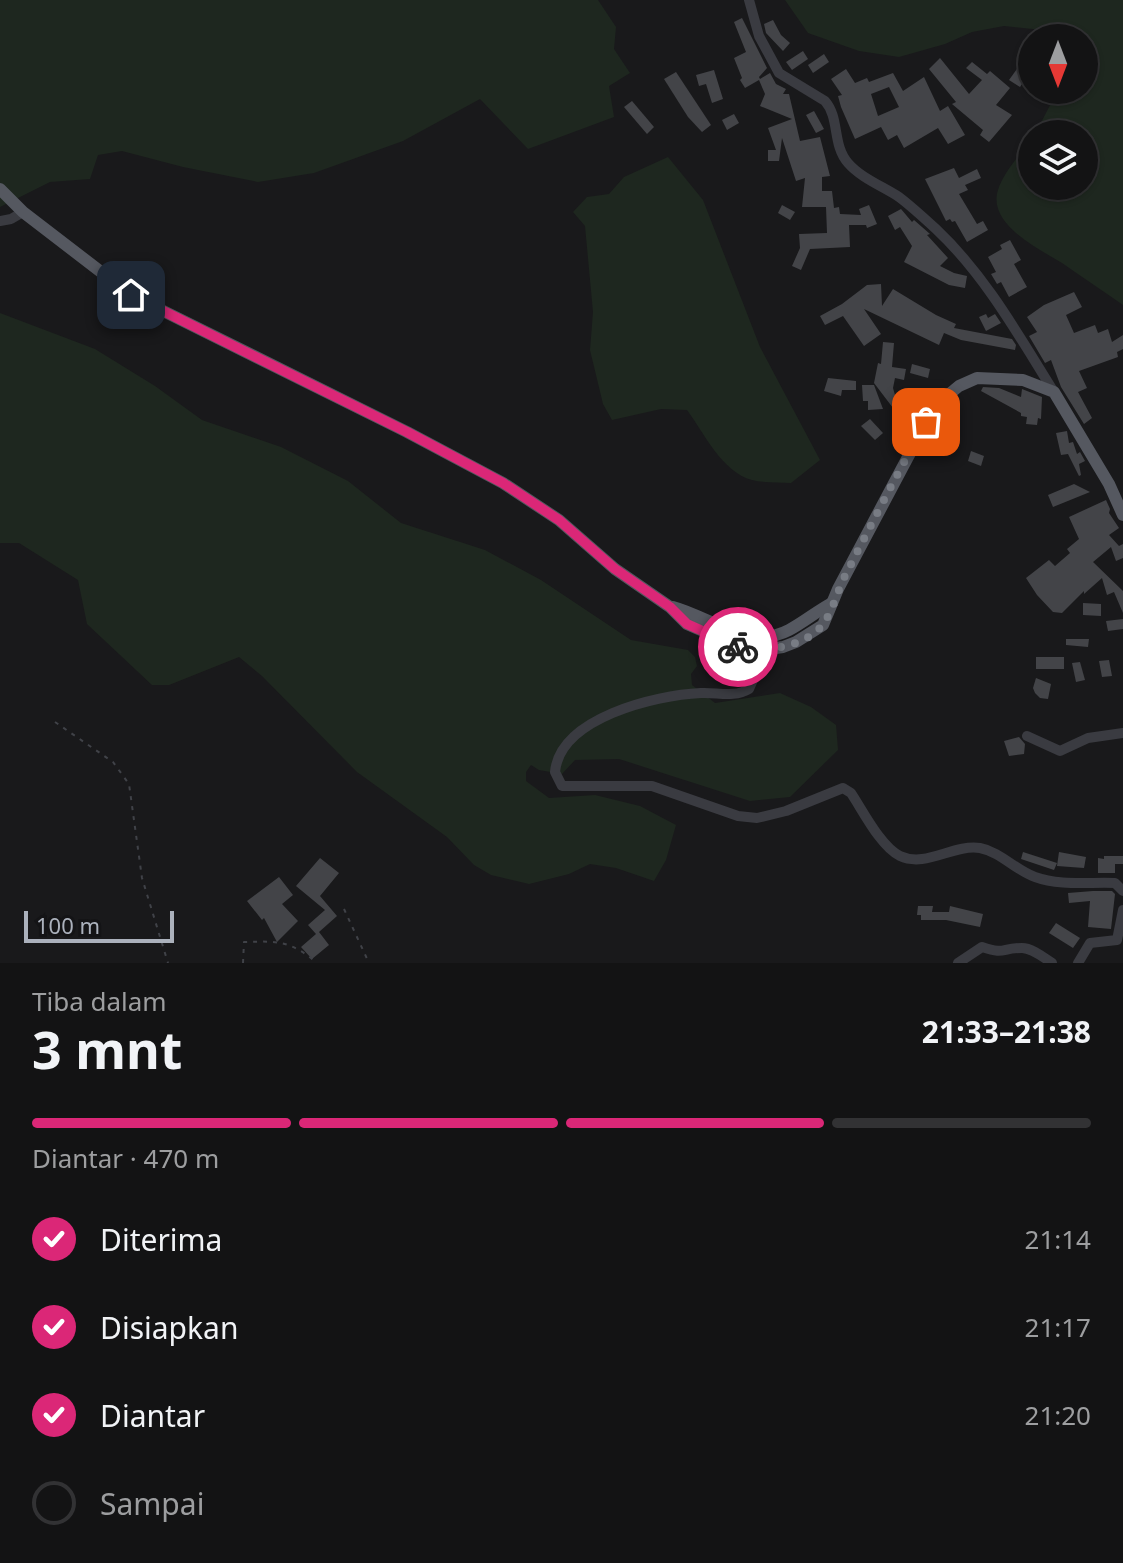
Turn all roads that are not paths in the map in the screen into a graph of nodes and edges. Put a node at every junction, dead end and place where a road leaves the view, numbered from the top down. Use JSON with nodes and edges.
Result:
{"nodes":[{"id":1,"x":749,"y":0,"type":"edge"},
{"id":2,"x":0,"y":189,"type":"edge"},
{"id":3,"x":23,"y":212,"type":"junction"},
{"id":4,"x":0,"y":221,"type":"edge"},
{"id":5,"x":1054,"y":392,"type":"junction"},
{"id":6,"x":1123,"y":515,"type":"edge"},
{"id":7,"x":832,"y":603,"type":"junction"},
{"id":8,"x":670,"y":607,"type":"junction"},
{"id":9,"x":707,"y":634,"type":"junction"},
{"id":10,"x":1123,"y":733,"type":"edge"},
{"id":11,"x":1027,"y":736,"type":"dead end"},
{"id":12,"x":1123,"y":891,"type":"edge"},
{"id":13,"x":1123,"y":910,"type":"edge"},
{"id":14,"x":958,"y":963,"type":"edge"},
{"id":15,"x":1052,"y":963,"type":"edge"},
{"id":16,"x":1078,"y":963,"type":"edge"}],
"edges":[{"from":1,"to":5,"type":"street"},
{"from":2,"to":3,"type":"main road"},
{"from":3,"to":4,"type":"street"},
{"from":3,"to":8,"type":"main road"},
{"from":5,"to":6,"type":"main road"},
{"from":5,"to":7,"type":"main road"},
{"from":7,"to":8,"type":"main road"},
{"from":7,"to":9,"type":"main road"},
{"from":8,"to":9,"type":"main road"},
{"from":9,"to":12,"type":"street"},
{"from":10,"to":11,"type":"street"},
{"from":13,"to":16,"type":"street"},
{"from":14,"to":15,"type":"street"}]}
